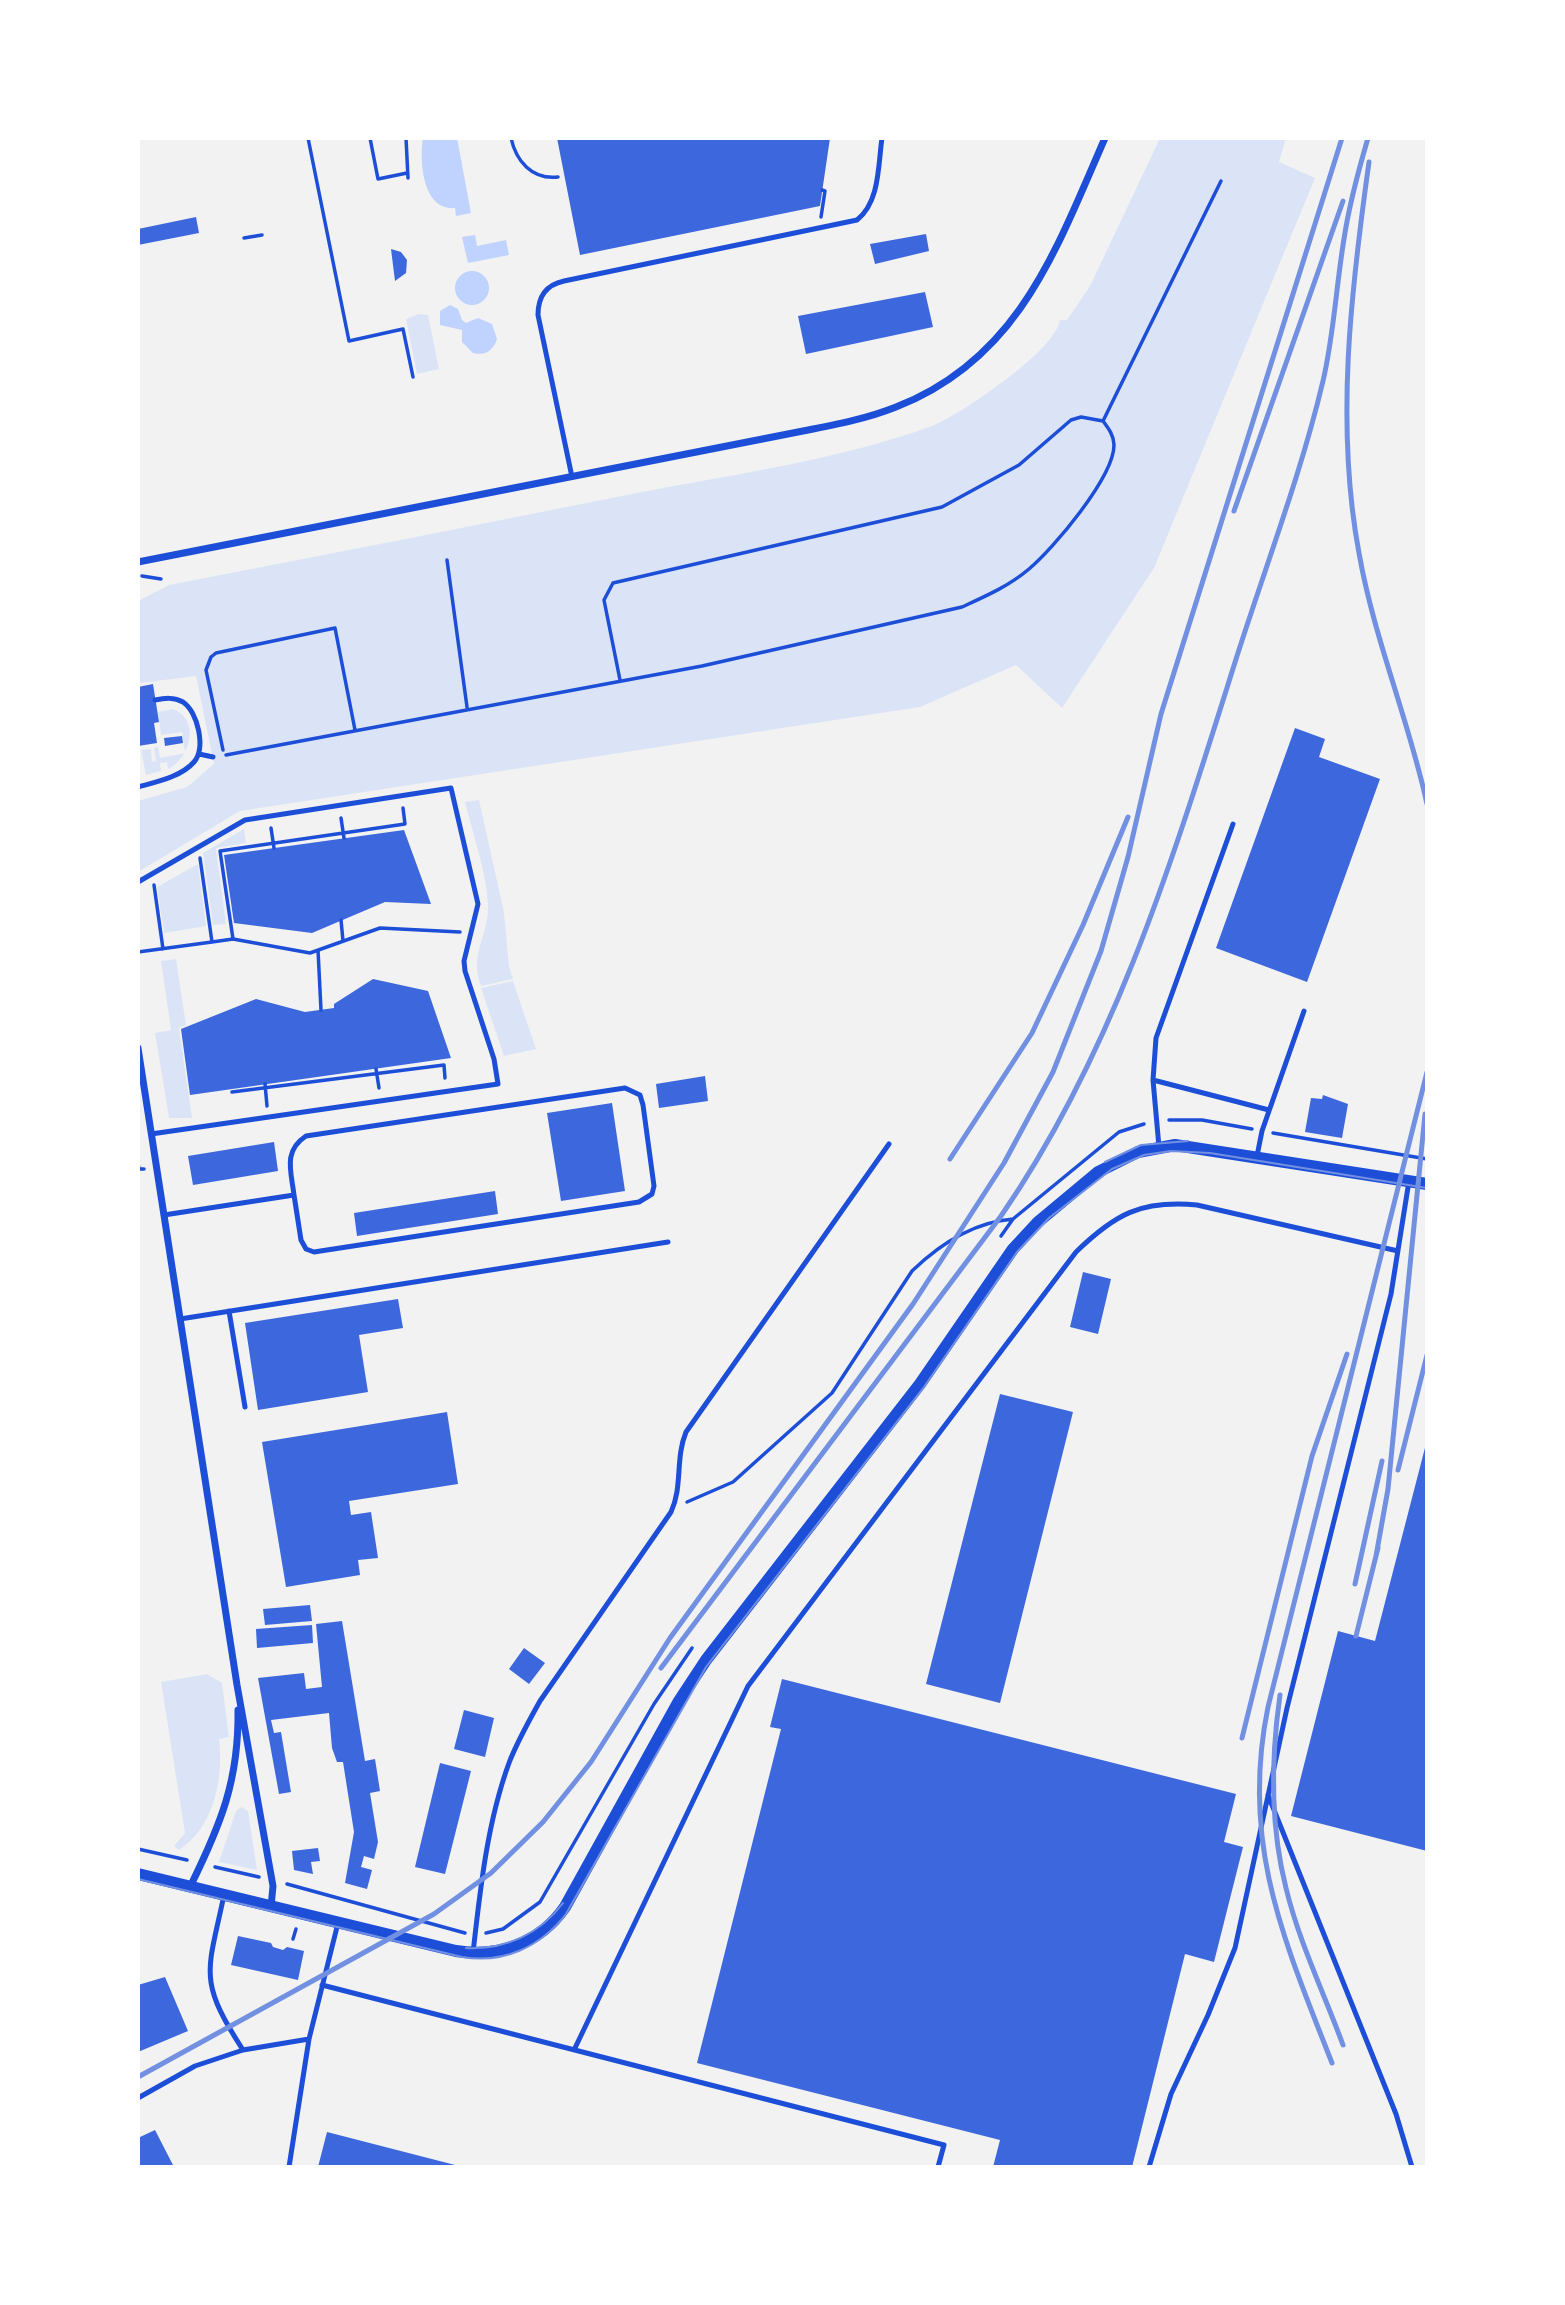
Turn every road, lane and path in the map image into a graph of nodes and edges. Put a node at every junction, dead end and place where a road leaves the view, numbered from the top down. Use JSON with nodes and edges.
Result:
{"nodes":[{"id":1,"x":308,"y":138,"type":"edge"},
{"id":2,"x":370,"y":138,"type":"edge"},
{"id":3,"x":406,"y":138,"type":"edge"},
{"id":4,"x":511,"y":138,"type":"edge"},
{"id":5,"x":882,"y":138,"type":"edge"},
{"id":6,"x":1105,"y":138,"type":"edge"},
{"id":7,"x":558,"y":177,"type":"dead end"},
{"id":8,"x":1221,"y":181,"type":"dead end"},
{"id":9,"x":822,"y":190,"type":"dead end"},
{"id":10,"x":821,"y":229,"type":"junction"},
{"id":11,"x":262,"y":235,"type":"dead end"},
{"id":12,"x":244,"y":238,"type":"dead end"},
{"id":13,"x":413,"y":377,"type":"dead end"},
{"id":14,"x":1103,"y":421,"type":"junction"},
{"id":15,"x":572,"y":477,"type":"junction"},
{"id":16,"x":447,"y":560,"type":"dead end"},
{"id":17,"x":138,"y":562,"type":"edge"},
{"id":18,"x":138,"y":575,"type":"edge"},
{"id":19,"x":161,"y":579,"type":"dead end"},
{"id":20,"x":620,"y":680,"type":"junction"},
{"id":21,"x":155,"y":699,"type":"dead end"},
{"id":22,"x":467,"y":707,"type":"junction"},
{"id":23,"x":355,"y":730,"type":"junction"},
{"id":24,"x":199,"y":754,"type":"junction"},
{"id":25,"x":213,"y":757,"type":"dead end"},
{"id":26,"x":138,"y":787,"type":"edge"},
{"id":27,"x":401,"y":796,"type":"junction"},
{"id":28,"x":339,"y":805,"type":"junction"},
{"id":29,"x":269,"y":816,"type":"junction"},
{"id":30,"x":1233,"y":824,"type":"dead end"},
{"id":31,"x":344,"y":835,"type":"junction"},
{"id":32,"x":273,"y":846,"type":"junction"},
{"id":33,"x":189,"y":865,"type":"dead end"},
{"id":34,"x":166,"y":879,"type":"dead end"},
{"id":35,"x":138,"y":882,"type":"edge"},
{"id":36,"x":341,"y":920,"type":"dead end"},
{"id":37,"x":472,"y":933,"type":"junction"},
{"id":38,"x":233,"y":939,"type":"junction"},
{"id":39,"x":343,"y":941,"type":"junction"},
{"id":40,"x":212,"y":942,"type":"junction"},
{"id":41,"x":163,"y":948,"type":"junction"},
{"id":42,"x":318,"y":950,"type":"junction"},
{"id":43,"x":138,"y":952,"type":"edge"},
{"id":44,"x":321,"y":1010,"type":"dead end"},
{"id":45,"x":1304,"y":1011,"type":"dead end"},
{"id":46,"x":138,"y":1048,"type":"edge"},
{"id":47,"x":377,"y":1071,"type":"junction"},
{"id":48,"x":1153,"y":1080,"type":"junction"},
{"id":49,"x":265,"y":1086,"type":"junction"},
{"id":50,"x":447,"y":1091,"type":"junction"},
{"id":51,"x":232,"y":1092,"type":"dead end"},
{"id":52,"x":380,"y":1100,"type":"junction"},
{"id":53,"x":1269,"y":1110,"type":"junction"},
{"id":54,"x":268,"y":1116,"type":"junction"},
{"id":55,"x":151,"y":1134,"type":"junction"},
{"id":56,"x":889,"y":1144,"type":"dead end"},
{"id":57,"x":1158,"y":1147,"type":"junction"},
{"id":58,"x":1257,"y":1156,"type":"junction"},
{"id":59,"x":138,"y":1163,"type":"edge"},
{"id":60,"x":144,"y":1169,"type":"dead end"},
{"id":61,"x":1409,"y":1181,"type":"junction"},
{"id":62,"x":1427,"y":1184,"type":"edge"},
{"id":63,"x":294,"y":1195,"type":"junction"},
{"id":64,"x":164,"y":1215,"type":"junction"},
{"id":65,"x":1013,"y":1219,"type":"dead end"},
{"id":66,"x":668,"y":1242,"type":"dead end"},
{"id":67,"x":1398,"y":1251,"type":"junction"},
{"id":68,"x":229,"y":1311,"type":"junction"},
{"id":69,"x":180,"y":1319,"type":"junction"},
{"id":70,"x":245,"y":1407,"type":"dead end"},
{"id":71,"x":671,"y":1512,"type":"junction"},
{"id":72,"x":237,"y":1685,"type":"junction"},
{"id":73,"x":1268,"y":1795,"type":"junction"},
{"id":74,"x":138,"y":1849,"type":"edge"},
{"id":75,"x":200,"y":1863,"type":"junction"},
{"id":76,"x":138,"y":1874,"type":"edge"},
{"id":77,"x":272,"y":1880,"type":"junction"},
{"id":78,"x":190,"y":1886,"type":"junction"},
{"id":79,"x":223,"y":1895,"type":"junction"},
{"id":80,"x":359,"y":1903,"type":"dead end"},
{"id":81,"x":271,"y":1906,"type":"junction"},
{"id":82,"x":338,"y":1923,"type":"junction"},
{"id":83,"x":480,"y":1953,"type":"junction"},
{"id":84,"x":323,"y":1985,"type":"junction"},
{"id":85,"x":309,"y":2039,"type":"junction"},
{"id":86,"x":575,"y":2048,"type":"junction"},
{"id":87,"x":243,"y":2050,"type":"junction"},
{"id":88,"x":138,"y":2098,"type":"edge"},
{"id":89,"x":289,"y":2167,"type":"edge"},
{"id":90,"x":939,"y":2167,"type":"edge"},
{"id":91,"x":1149,"y":2167,"type":"edge"},
{"id":92,"x":1412,"y":2167,"type":"edge"}],
"edges":[{"from":1,"to":13,"type":"path"},
{"from":2,"to":3,"type":"path"},
{"from":4,"to":7,"type":"path"},
{"from":5,"to":10,"type":"lane"},
{"from":6,"to":15,"type":"street"},
{"from":8,"to":14,"type":"path"},
{"from":9,"to":10,"type":"path"},
{"from":10,"to":15,"type":"lane"},
{"from":11,"to":12,"type":"path"},
{"from":14,"to":20,"type":"path"},
{"from":14,"to":20,"type":"path"},
{"from":15,"to":17,"type":"street"},
{"from":16,"to":22,"type":"path"},
{"from":18,"to":19,"type":"path"},
{"from":20,"to":22,"type":"path"},
{"from":21,"to":24,"type":"lane"},
{"from":22,"to":23,"type":"path"},
{"from":23,"to":23,"type":"path"},
{"from":24,"to":25,"type":"lane"},
{"from":24,"to":26,"type":"lane"},
{"from":27,"to":28,"type":"lane"},
{"from":27,"to":31,"type":"path"},
{"from":27,"to":37,"type":"lane"},
{"from":28,"to":29,"type":"lane"},
{"from":28,"to":31,"type":"path"},
{"from":29,"to":32,"type":"path"},
{"from":29,"to":35,"type":"lane"},
{"from":30,"to":48,"type":"lane"},
{"from":31,"to":32,"type":"path"},
{"from":32,"to":38,"type":"path"},
{"from":33,"to":40,"type":"path"},
{"from":34,"to":41,"type":"path"},
{"from":36,"to":39,"type":"path"},
{"from":37,"to":39,"type":"path"},
{"from":37,"to":50,"type":"lane"},
{"from":38,"to":40,"type":"path"},
{"from":38,"to":42,"type":"path"},
{"from":39,"to":42,"type":"path"},
{"from":40,"to":41,"type":"path"},
{"from":41,"to":43,"type":"path"},
{"from":42,"to":44,"type":"path"},
{"from":45,"to":53,"type":"lane"},
{"from":46,"to":55,"type":"street"},
{"from":47,"to":49,"type":"path"},
{"from":47,"to":50,"type":"path"},
{"from":47,"to":52,"type":"path"},
{"from":48,"to":53,"type":"lane"},
{"from":48,"to":57,"type":"lane"},
{"from":49,"to":51,"type":"path"},
{"from":49,"to":54,"type":"path"},
{"from":50,"to":52,"type":"lane"},
{"from":52,"to":54,"type":"lane"},
{"from":53,"to":58,"type":"lane"},
{"from":54,"to":55,"type":"lane"},
{"from":55,"to":64,"type":"street"},
{"from":56,"to":71,"type":"lane"},
{"from":57,"to":58,"type":"street"},
{"from":57,"to":83,"type":"street"},
{"from":58,"to":61,"type":"street"},
{"from":59,"to":60,"type":"path"},
{"from":61,"to":62,"type":"street"},
{"from":61,"to":67,"type":"lane"},
{"from":63,"to":63,"type":"lane"},
{"from":63,"to":64,"type":"lane"},
{"from":64,"to":69,"type":"street"},
{"from":65,"to":71,"type":"path"},
{"from":66,"to":68,"type":"lane"},
{"from":67,"to":73,"type":"lane"},
{"from":67,"to":86,"type":"lane"},
{"from":68,"to":69,"type":"lane"},
{"from":68,"to":70,"type":"lane"},
{"from":69,"to":72,"type":"street"},
{"from":71,"to":83,"type":"lane"},
{"from":72,"to":75,"type":"street"},
{"from":72,"to":77,"type":"street"},
{"from":73,"to":91,"type":"lane"},
{"from":73,"to":92,"type":"lane"},
{"from":74,"to":75,"type":"path"},
{"from":75,"to":77,"type":"path"},
{"from":75,"to":78,"type":"street"},
{"from":76,"to":78,"type":"street"},
{"from":77,"to":80,"type":"path"},
{"from":77,"to":81,"type":"street"},
{"from":78,"to":79,"type":"street"},
{"from":79,"to":81,"type":"street"},
{"from":79,"to":87,"type":"lane"},
{"from":81,"to":82,"type":"street"},
{"from":82,"to":83,"type":"street"},
{"from":82,"to":84,"type":"lane"},
{"from":84,"to":85,"type":"lane"},
{"from":84,"to":86,"type":"lane"},
{"from":85,"to":87,"type":"lane"},
{"from":85,"to":89,"type":"lane"},
{"from":86,"to":90,"type":"lane"},
{"from":87,"to":88,"type":"lane"}]}
